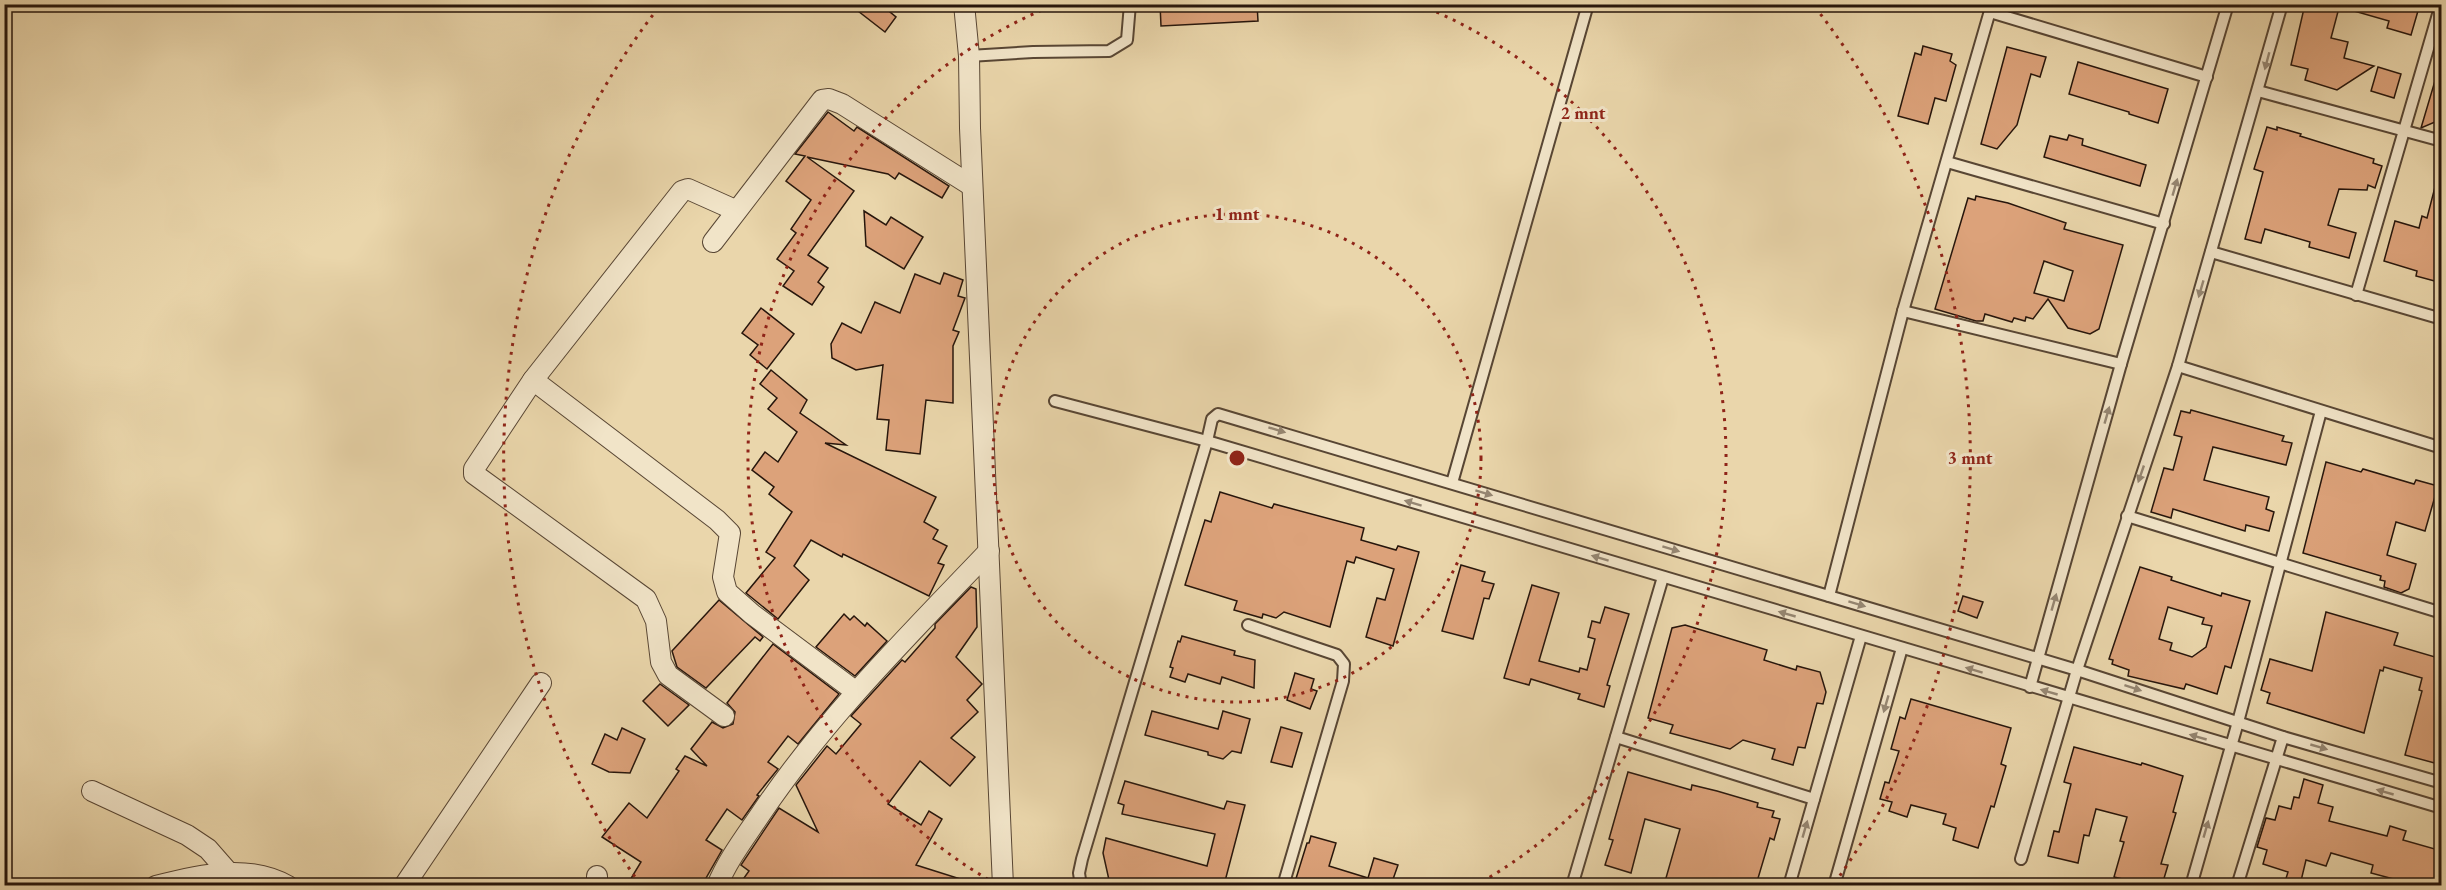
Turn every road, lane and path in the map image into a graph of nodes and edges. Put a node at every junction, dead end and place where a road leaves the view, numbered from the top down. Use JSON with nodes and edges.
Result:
{"nodes":[{"id":1,"x":964,"y":4,"type":"edge"},
{"id":2,"x":1130,"y":4,"type":"edge"},
{"id":3,"x":1588,"y":4,"type":"edge"},
{"id":4,"x":2228,"y":4,"type":"edge"},
{"id":5,"x":2282,"y":4,"type":"edge"},
{"id":6,"x":2441,"y":4,"type":"edge"},
{"id":7,"x":1991,"y":8,"type":"edge"},
{"id":8,"x":969,"y":56,"type":"junction"},
{"id":9,"x":2207,"y":77,"type":"junction"},
{"id":10,"x":2258,"y":92,"type":"junction"},
{"id":11,"x":2404,"y":129,"type":"junction"},
{"id":12,"x":2442,"y":141,"type":"edge"},
{"id":13,"x":1947,"y":162,"type":"junction"},
{"id":14,"x":972,"y":186,"type":"junction"},
{"id":15,"x":735,"y":210,"type":"junction"},
{"id":16,"x":2164,"y":224,"type":"junction"},
{"id":17,"x":713,"y":242,"type":"dead end"},
{"id":18,"x":2211,"y":252,"type":"junction"},
{"id":19,"x":2356,"y":295,"type":"junction"},
{"id":20,"x":1903,"y":311,"type":"junction"},
{"id":21,"x":2442,"y":319,"type":"edge"},
{"id":22,"x":2121,"y":364,"type":"junction"},
{"id":23,"x":2178,"y":366,"type":"junction"},
{"id":24,"x":533,"y":380,"type":"junction"},
{"id":25,"x":1054,"y":401,"type":"dead end"},
{"id":26,"x":2321,"y":411,"type":"junction"},
{"id":27,"x":1207,"y":441,"type":"junction"},
{"id":28,"x":2442,"y":448,"type":"edge"},
{"id":29,"x":1452,"y":483,"type":"junction"},
{"id":30,"x":2127,"y":516,"type":"junction"},
{"id":31,"x":988,"y":551,"type":"junction"},
{"id":32,"x":2280,"y":564,"type":"junction"},
{"id":33,"x":1664,"y":578,"type":"junction"},
{"id":34,"x":1829,"y":596,"type":"junction"},
{"id":35,"x":2442,"y":614,"type":"edge"},
{"id":36,"x":1248,"y":625,"type":"dead end"},
{"id":37,"x":1861,"y":636,"type":"junction"},
{"id":38,"x":1902,"y":648,"type":"junction"},
{"id":39,"x":2038,"y":658,"type":"junction"},
{"id":40,"x":2078,"y":670,"type":"junction"},
{"id":41,"x":541,"y":683,"type":"dead end"},
{"id":42,"x":2030,"y":687,"type":"junction"},
{"id":43,"x":855,"y":691,"type":"junction"},
{"id":44,"x":2069,"y":698,"type":"junction"},
{"id":45,"x":724,"y":716,"type":"dead end"},
{"id":46,"x":2238,"y":722,"type":"junction"},
{"id":47,"x":1616,"y":737,"type":"junction"},
{"id":48,"x":2283,"y":737,"type":"junction"},
{"id":49,"x":2230,"y":746,"type":"junction"},
{"id":50,"x":2275,"y":759,"type":"junction"},
{"id":51,"x":2442,"y":783,"type":"edge"},
{"id":52,"x":92,"y":791,"type":"dead end"},
{"id":53,"x":1814,"y":799,"type":"junction"},
{"id":54,"x":2442,"y":808,"type":"edge"},
{"id":55,"x":2021,"y":859,"type":"dead end"},
{"id":56,"x":229,"y":873,"type":"junction"},
{"id":57,"x":156,"y":885,"type":"edge"},
{"id":58,"x":288,"y":885,"type":"edge"},
{"id":59,"x":404,"y":885,"type":"edge"},
{"id":60,"x":717,"y":885,"type":"edge"},
{"id":61,"x":1003,"y":885,"type":"edge"},
{"id":62,"x":1081,"y":885,"type":"edge"},
{"id":63,"x":1283,"y":885,"type":"edge"},
{"id":64,"x":1572,"y":885,"type":"edge"},
{"id":65,"x":1789,"y":885,"type":"edge"},
{"id":66,"x":1834,"y":885,"type":"edge"},
{"id":67,"x":2190,"y":885,"type":"edge"},
{"id":68,"x":2237,"y":885,"type":"edge"}],
"edges":[{"from":1,"to":8,"type":"street"},
{"from":2,"to":8,"type":"lane"},
{"from":3,"to":29,"type":"lane"},
{"from":4,"to":9,"type":"lane"},
{"from":5,"to":10,"type":"lane","one_way":true},
{"from":6,"to":11,"type":"lane"},
{"from":7,"to":9,"type":"lane"},
{"from":7,"to":13,"type":"lane"},
{"from":8,"to":14,"type":"street"},
{"from":16,"to":9,"type":"lane","one_way":true},
{"from":10,"to":11,"type":"lane"},
{"from":10,"to":18,"type":"lane"},
{"from":11,"to":12,"type":"lane"},
{"from":11,"to":19,"type":"lane"},
{"from":13,"to":16,"type":"lane"},
{"from":13,"to":20,"type":"lane"},
{"from":14,"to":15,"type":"street"},
{"from":14,"to":31,"type":"street"},
{"from":15,"to":17,"type":"street"},
{"from":15,"to":24,"type":"street"},
{"from":16,"to":22,"type":"lane"},
{"from":18,"to":19,"type":"lane"},
{"from":18,"to":23,"type":"lane","one_way":true},
{"from":19,"to":21,"type":"lane"},
{"from":20,"to":22,"type":"lane"},
{"from":20,"to":34,"type":"lane"},
{"from":39,"to":22,"type":"lane","one_way":true},
{"from":23,"to":26,"type":"lane"},
{"from":23,"to":30,"type":"lane","one_way":true},
{"from":24,"to":43,"type":"street"},
{"from":24,"to":45,"type":"street"},
{"from":25,"to":27,"type":"lane"},
{"from":26,"to":28,"type":"lane"},
{"from":26,"to":32,"type":"lane"},
{"from":27,"to":29,"type":"lane","one_way":true},
{"from":33,"to":27,"type":"lane","one_way":true},
{"from":27,"to":62,"type":"lane"},
{"from":29,"to":34,"type":"lane","one_way":true},
{"from":30,"to":32,"type":"lane"},
{"from":30,"to":40,"type":"lane"},
{"from":31,"to":43,"type":"street"},
{"from":31,"to":61,"type":"street"},
{"from":32,"to":35,"type":"lane"},
{"from":32,"to":46,"type":"lane"},
{"from":37,"to":33,"type":"lane","one_way":true},
{"from":33,"to":47,"type":"lane"},
{"from":34,"to":39,"type":"lane","one_way":true},
{"from":36,"to":63,"type":"lane"},
{"from":37,"to":38,"type":"lane"},
{"from":37,"to":53,"type":"lane"},
{"from":42,"to":38,"type":"lane","one_way":true},
{"from":38,"to":66,"type":"lane","one_way":true},
{"from":39,"to":40,"type":"lane"},
{"from":39,"to":42,"type":"lane"},
{"from":40,"to":44,"type":"lane"},
{"from":40,"to":46,"type":"lane","one_way":true},
{"from":41,"to":59,"type":"street"},
{"from":44,"to":42,"type":"lane","one_way":true},
{"from":43,"to":60,"type":"street"},
{"from":49,"to":44,"type":"lane","one_way":true},
{"from":44,"to":55,"type":"lane"},
{"from":46,"to":48,"type":"lane"},
{"from":46,"to":49,"type":"lane"},
{"from":47,"to":53,"type":"lane"},
{"from":47,"to":64,"type":"lane"},
{"from":48,"to":50,"type":"lane"},
{"from":48,"to":51,"type":"lane","one_way":true},
{"from":49,"to":50,"type":"lane"},
{"from":67,"to":49,"type":"lane","one_way":true},
{"from":54,"to":50,"type":"lane","one_way":true},
{"from":50,"to":68,"type":"lane"},
{"from":52,"to":56,"type":"street"},
{"from":65,"to":53,"type":"lane","one_way":true},
{"from":56,"to":57,"type":"street"},
{"from":56,"to":58,"type":"street"}]}
